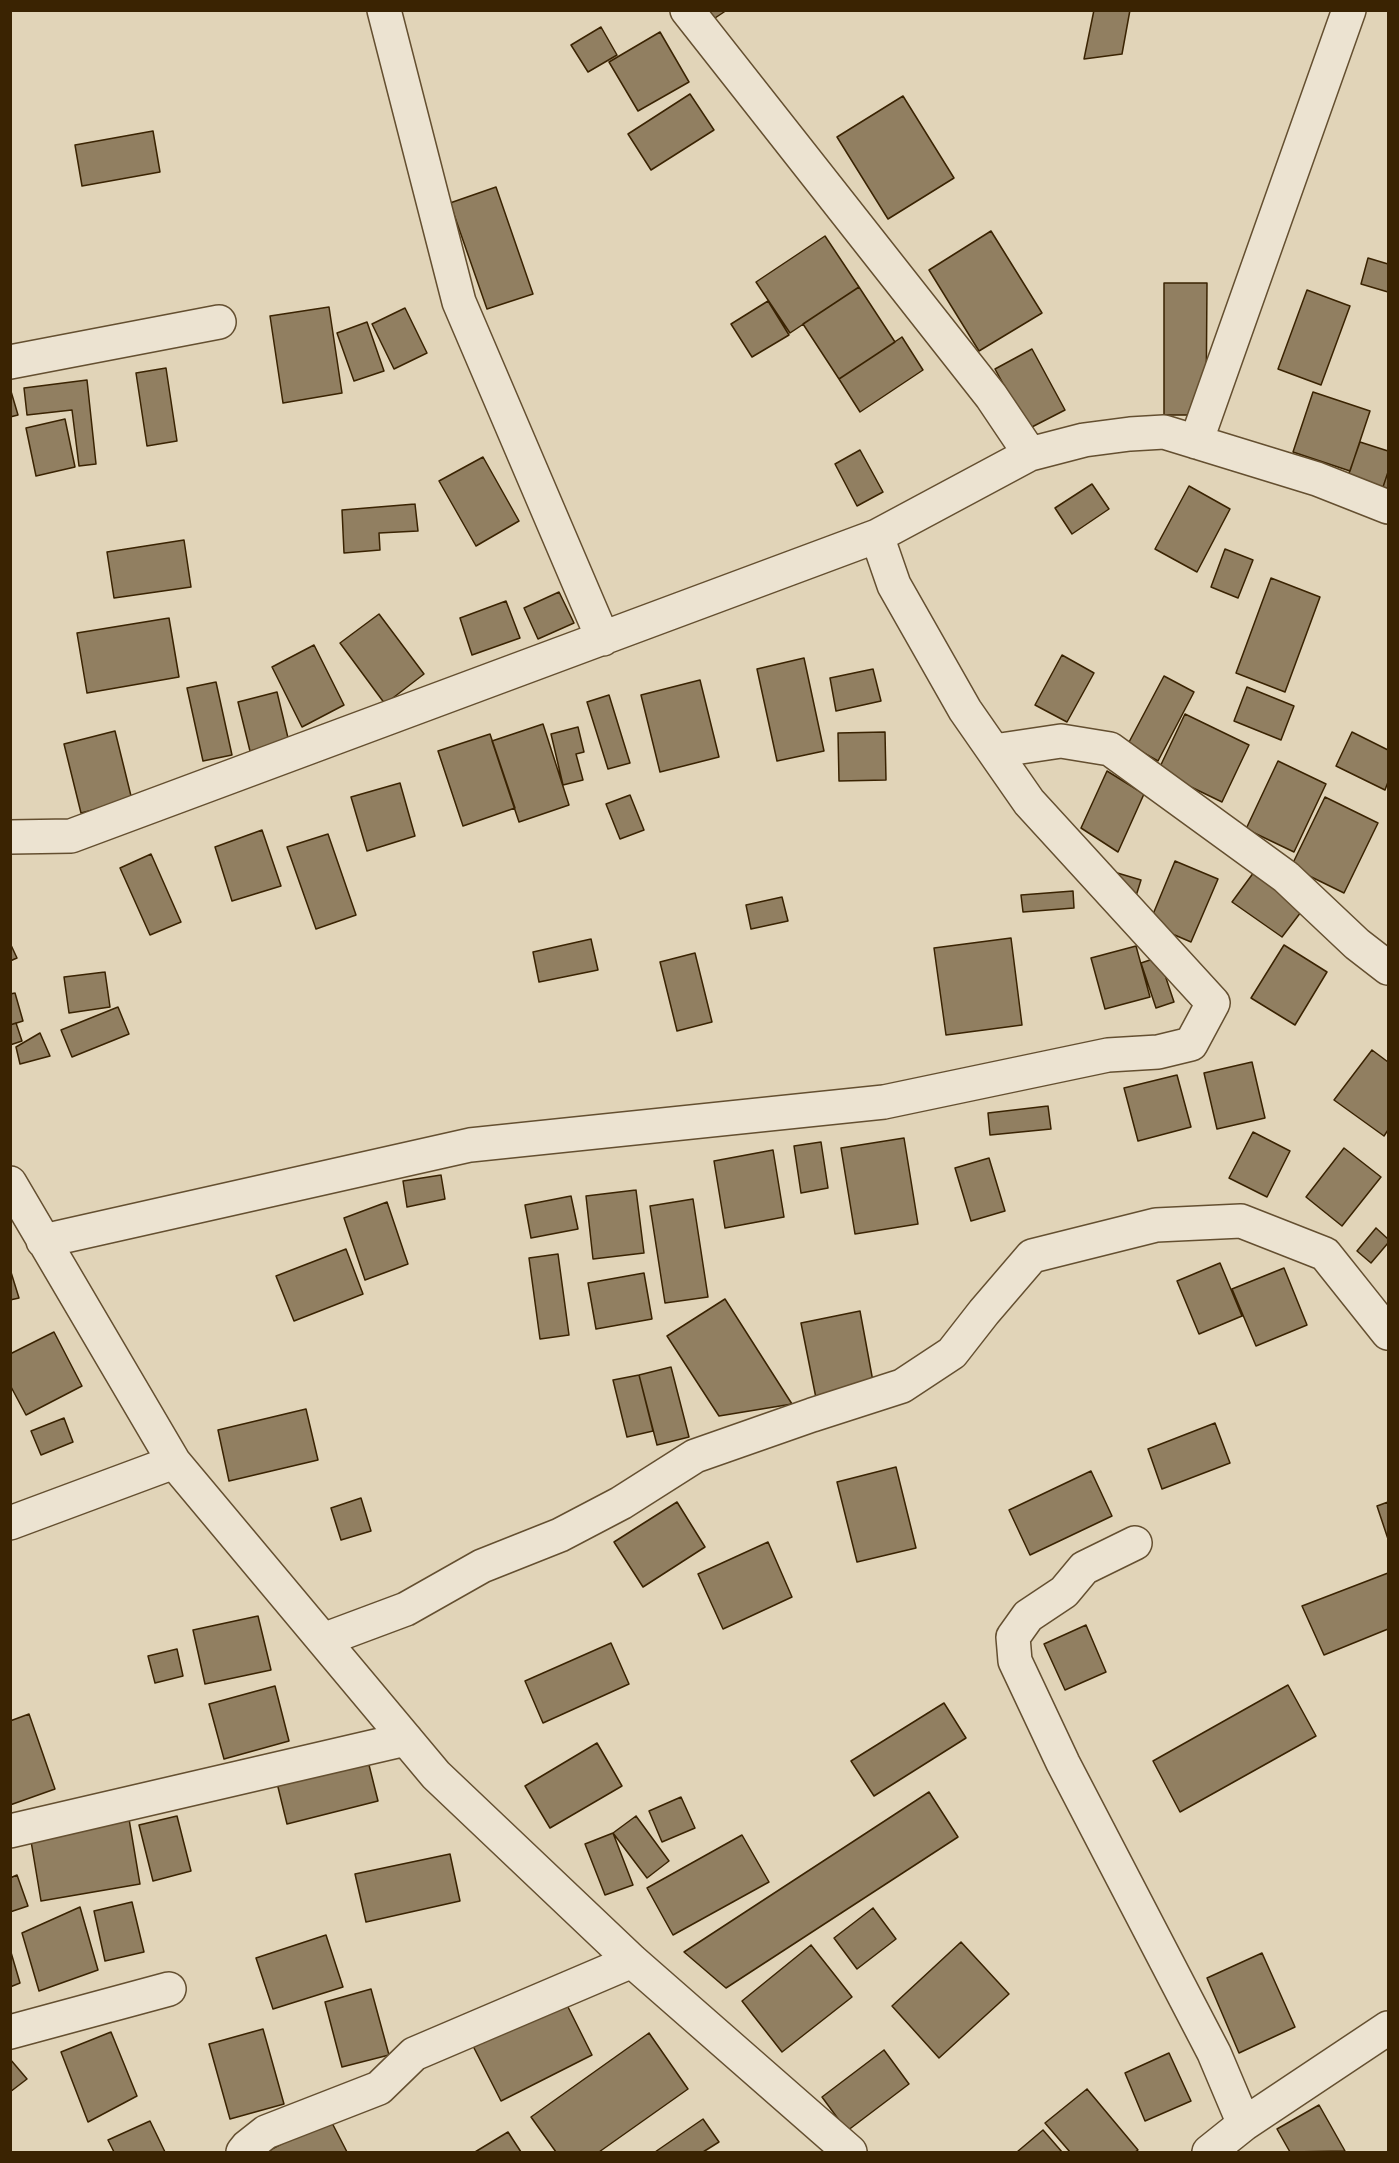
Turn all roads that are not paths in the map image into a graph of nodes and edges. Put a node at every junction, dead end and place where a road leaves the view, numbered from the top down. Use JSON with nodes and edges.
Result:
{"nodes":[{"id":1,"x":384,"y":10,"type":"edge"},
{"id":2,"x":687,"y":10,"type":"edge"},
{"id":3,"x":1349,"y":10,"type":"edge"},
{"id":4,"x":219,"y":322,"type":"dead end"},
{"id":5,"x":10,"y":362,"type":"edge"},
{"id":6,"x":1196,"y":442,"type":"junction"},
{"id":7,"x":1030,"y":454,"type":"junction"},
{"id":8,"x":1389,"y":507,"type":"edge"},
{"id":9,"x":877,"y":536,"type":"junction"},
{"id":10,"x":603,"y":639,"type":"junction"},
{"id":11,"x":994,"y":751,"type":"junction"},
{"id":12,"x":10,"y":837,"type":"edge"},
{"id":13,"x":1389,"y":968,"type":"edge"},
{"id":14,"x":10,"y":1184,"type":"edge"},
{"id":15,"x":43,"y":1241,"type":"junction"},
{"id":16,"x":1389,"y":1333,"type":"edge"},
{"id":17,"x":174,"y":1462,"type":"junction"},
{"id":18,"x":10,"y":1523,"type":"edge"},
{"id":19,"x":1135,"y":1543,"type":"dead end"},
{"id":20,"x":323,"y":1640,"type":"junction"},
{"id":21,"x":406,"y":1739,"type":"junction"},
{"id":22,"x":10,"y":1831,"type":"edge"},
{"id":23,"x":632,"y":1961,"type":"junction"},
{"id":24,"x":169,"y":1989,"type":"dead end"},
{"id":25,"x":1389,"y":2028,"type":"edge"},
{"id":26,"x":10,"y":2032,"type":"edge"},
{"id":27,"x":1244,"y":2124,"type":"junction"},
{"id":28,"x":243,"y":2152,"type":"edge"},
{"id":29,"x":850,"y":2152,"type":"edge"},
{"id":30,"x":1209,"y":2152,"type":"edge"}],
"edges":[{"from":1,"to":10,"type":"street"},
{"from":2,"to":7,"type":"street"},
{"from":3,"to":6,"type":"street"},
{"from":4,"to":5,"type":"street"},
{"from":6,"to":7,"type":"street"},
{"from":6,"to":8,"type":"street"},
{"from":7,"to":9,"type":"street"},
{"from":9,"to":10,"type":"street"},
{"from":9,"to":11,"type":"street"},
{"from":10,"to":12,"type":"street"},
{"from":11,"to":13,"type":"street"},
{"from":11,"to":15,"type":"street"},
{"from":14,"to":15,"type":"street"},
{"from":15,"to":17,"type":"street"},
{"from":16,"to":20,"type":"street"},
{"from":17,"to":18,"type":"street"},
{"from":17,"to":20,"type":"street"},
{"from":19,"to":27,"type":"street"},
{"from":20,"to":21,"type":"street"},
{"from":21,"to":22,"type":"street"},
{"from":21,"to":23,"type":"street"},
{"from":23,"to":28,"type":"street"},
{"from":23,"to":29,"type":"street"},
{"from":24,"to":26,"type":"street"},
{"from":25,"to":27,"type":"street"},
{"from":27,"to":30,"type":"street"}]}
